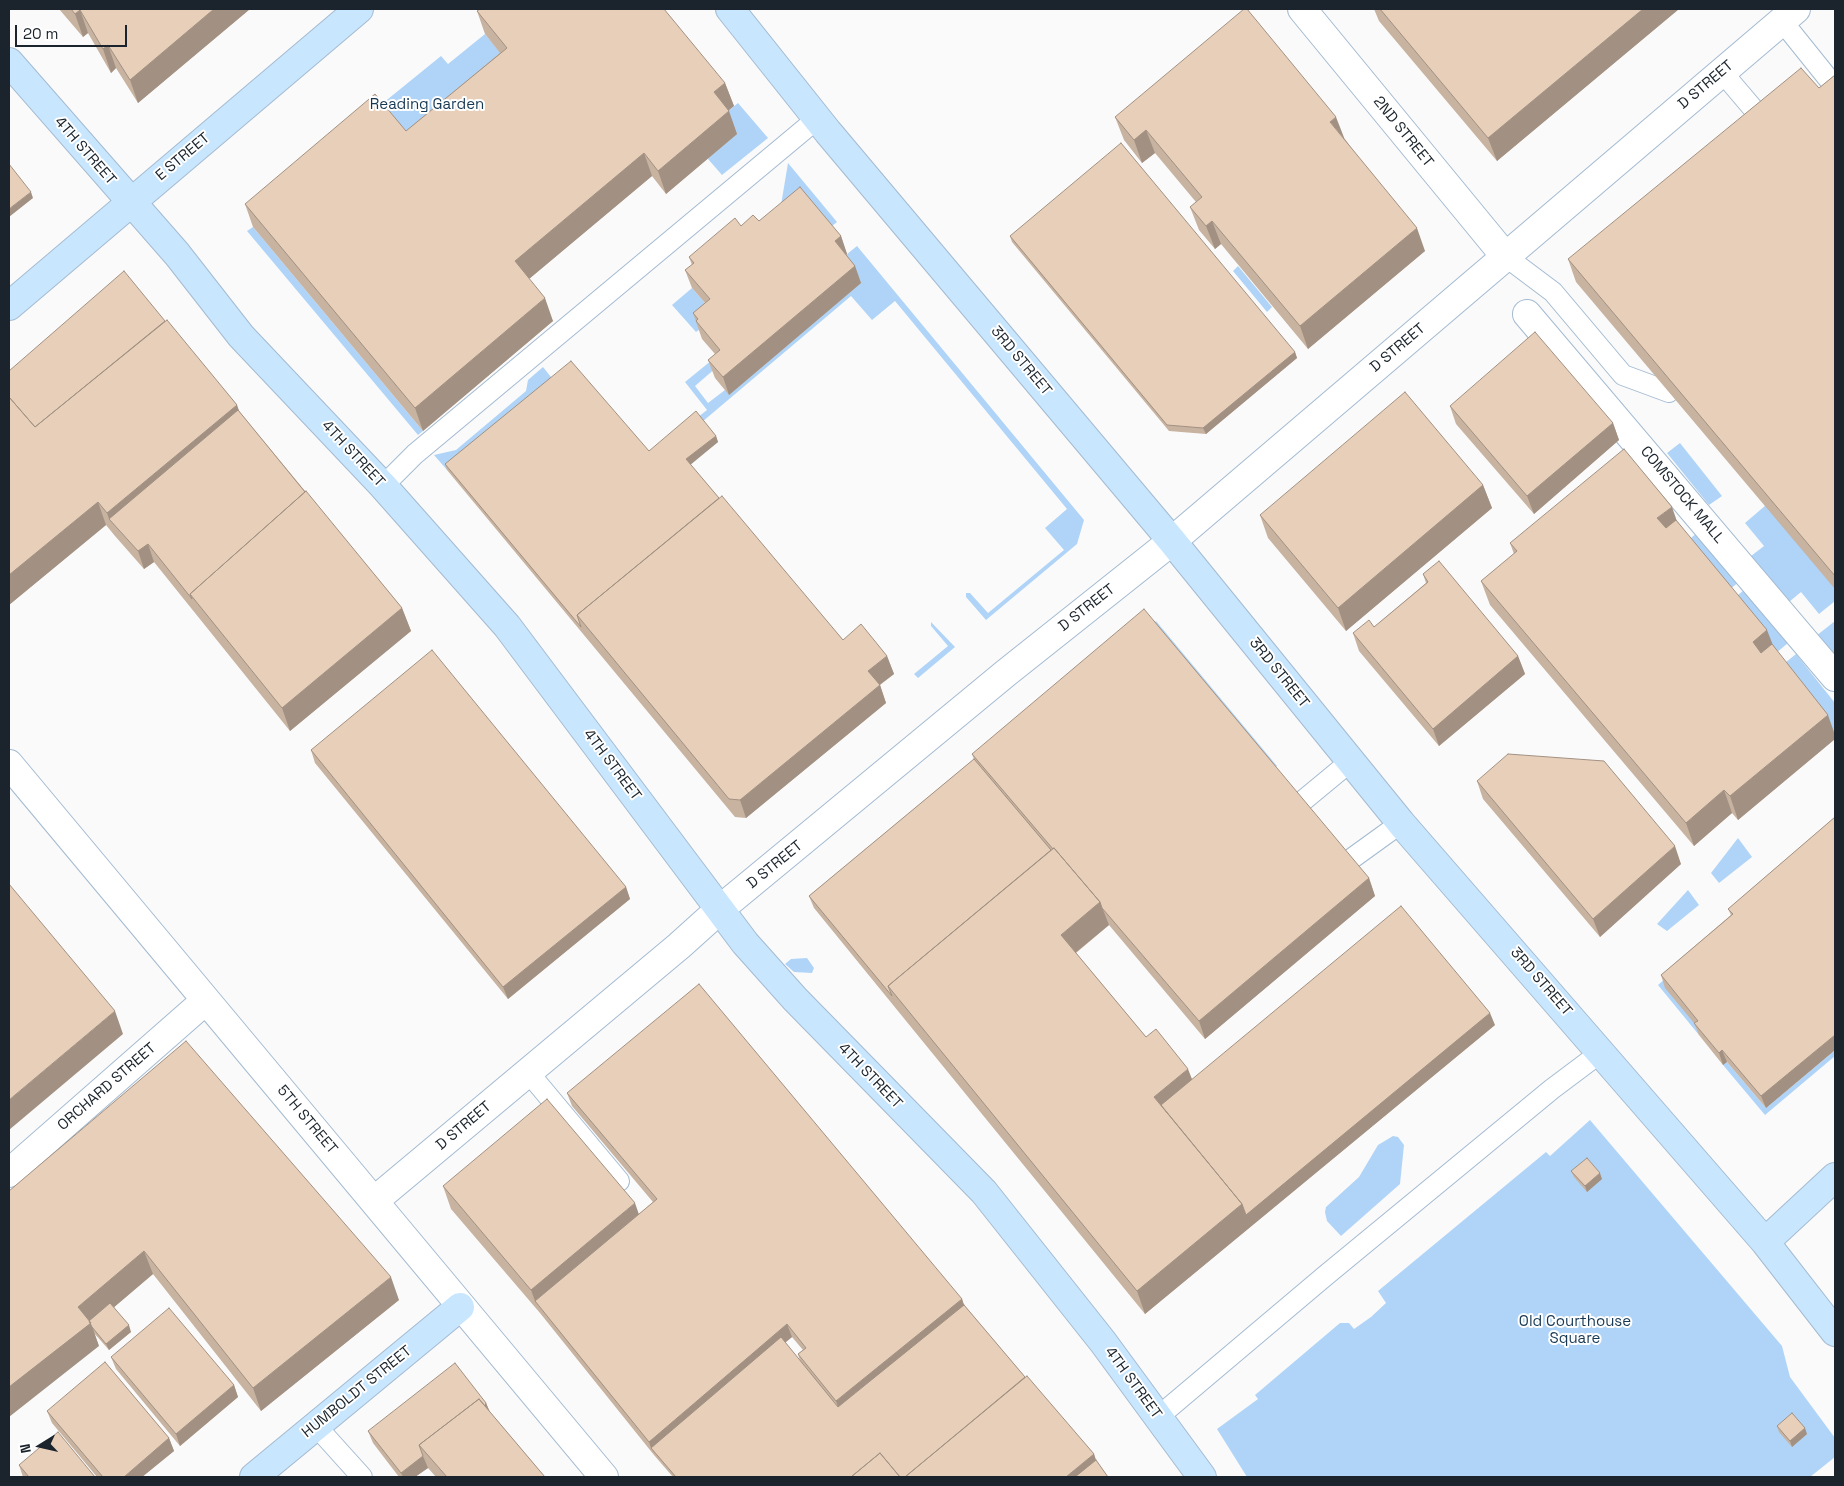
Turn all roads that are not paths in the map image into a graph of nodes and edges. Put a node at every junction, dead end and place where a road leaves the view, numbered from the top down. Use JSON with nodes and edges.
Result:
{"nodes":[{"id":1,"x":359,"y":9,"type":"edge"},
{"id":2,"x":730,"y":9,"type":"edge"},
{"id":3,"x":1306,"y":10,"type":"edge"},
{"id":4,"x":1789,"y":15,"type":"edge"},
{"id":5,"x":9,"y":62,"type":"edge"},
{"id":6,"x":1722,"y":72,"type":"junction"},
{"id":7,"x":1835,"y":87,"type":"edge"},
{"id":8,"x":818,"y":118,"type":"junction"},
{"id":9,"x":1767,"y":125,"type":"edge"},
{"id":10,"x":130,"y":202,"type":"junction"},
{"id":11,"x":1505,"y":256,"type":"junction"},
{"id":12,"x":9,"y":306,"type":"edge"},
{"id":13,"x":1527,"y":314,"type":"dead end"},
{"id":14,"x":1669,"y":392,"type":"edge"},
{"id":15,"x":383,"y":486,"type":"junction"},
{"id":16,"x":1172,"y":541,"type":"junction"},
{"id":17,"x":1835,"y":677,"type":"edge"},
{"id":18,"x":1351,"y":761,"type":"junction"},
{"id":19,"x":9,"y":764,"type":"edge"},
{"id":20,"x":1299,"y":804,"type":"edge"},
{"id":21,"x":1401,"y":822,"type":"junction"},
{"id":22,"x":1347,"y":862,"type":"edge"},
{"id":23,"x":719,"y":910,"type":"junction"},
{"id":24,"x":205,"y":1001,"type":"junction"},
{"id":25,"x":1600,"y":1053,"type":"junction"},
{"id":26,"x":528,"y":1072,"type":"junction"},
{"id":27,"x":9,"y":1173,"type":"edge"},
{"id":28,"x":1835,"y":1177,"type":"edge"},
{"id":29,"x":619,"y":1181,"type":"edge"},
{"id":30,"x":374,"y":1201,"type":"junction"},
{"id":31,"x":1765,"y":1242,"type":"junction"},
{"id":32,"x":460,"y":1307,"type":"junction"},
{"id":33,"x":1835,"y":1332,"type":"edge"},
{"id":34,"x":1158,"y":1417,"type":"junction"},
{"id":35,"x":316,"y":1426,"type":"junction"},
{"id":36,"x":254,"y":1477,"type":"edge"},
{"id":37,"x":362,"y":1477,"type":"edge"},
{"id":38,"x":604,"y":1477,"type":"edge"},
{"id":39,"x":1202,"y":1477,"type":"edge"}],
"edges":[{"from":1,"to":10,"type":"street","name":"E STREET"},
{"from":2,"to":8,"type":"street","name":"3RD STREET"},
{"from":3,"to":11,"type":"street","name":"2ND STREET"},
{"from":4,"to":6,"type":"street","name":"D STREET"},
{"from":4,"to":7,"type":"lane"},
{"from":5,"to":10,"type":"street","name":"4TH STREET"},
{"from":6,"to":9,"type":"lane"},
{"from":6,"to":11,"type":"street","name":"D STREET"},
{"from":8,"to":15,"type":"lane"},
{"from":8,"to":16,"type":"street","name":"3RD STREET"},
{"from":10,"to":12,"type":"street","name":"E STREET"},
{"from":10,"to":15,"type":"street","name":"4TH STREET"},
{"from":11,"to":14,"type":"lane"},
{"from":11,"to":16,"type":"street","name":"D STREET"},
{"from":13,"to":17,"type":"street","name":"COMSTOCK MALL"},
{"from":15,"to":23,"type":"street","name":"4TH STREET"},
{"from":16,"to":18,"type":"street","name":"3RD STREET"},
{"from":16,"to":23,"type":"street","name":"D STREET"},
{"from":18,"to":20,"type":"lane"},
{"from":18,"to":21,"type":"street","name":"3RD STREET"},
{"from":19,"to":24,"type":"street","name":"5TH STREET"},
{"from":21,"to":22,"type":"lane"},
{"from":21,"to":25,"type":"street","name":"3RD STREET"},
{"from":23,"to":26,"type":"street","name":"D STREET"},
{"from":23,"to":34,"type":"street","name":"4TH STREET"},
{"from":24,"to":27,"type":"street","name":"ORCHARD STREET"},
{"from":24,"to":30,"type":"street","name":"5TH STREET"},
{"from":25,"to":31,"type":"street","name":"3RD STREET"},
{"from":25,"to":34,"type":"lane"},
{"from":26,"to":29,"type":"lane"},
{"from":26,"to":30,"type":"street","name":"D STREET"},
{"from":28,"to":31,"type":"street"},
{"from":30,"to":32,"type":"street","name":"5TH STREET"},
{"from":31,"to":33,"type":"street","name":"3RD STREET"},
{"from":32,"to":35,"type":"street","name":"HUMBOLDT STREET"},
{"from":32,"to":38,"type":"street","name":"5TH STREET"},
{"from":34,"to":39,"type":"street","name":"4TH STREET"},
{"from":35,"to":36,"type":"street","name":"HUMBOLDT STREET"},
{"from":35,"to":37,"type":"lane"}]}
